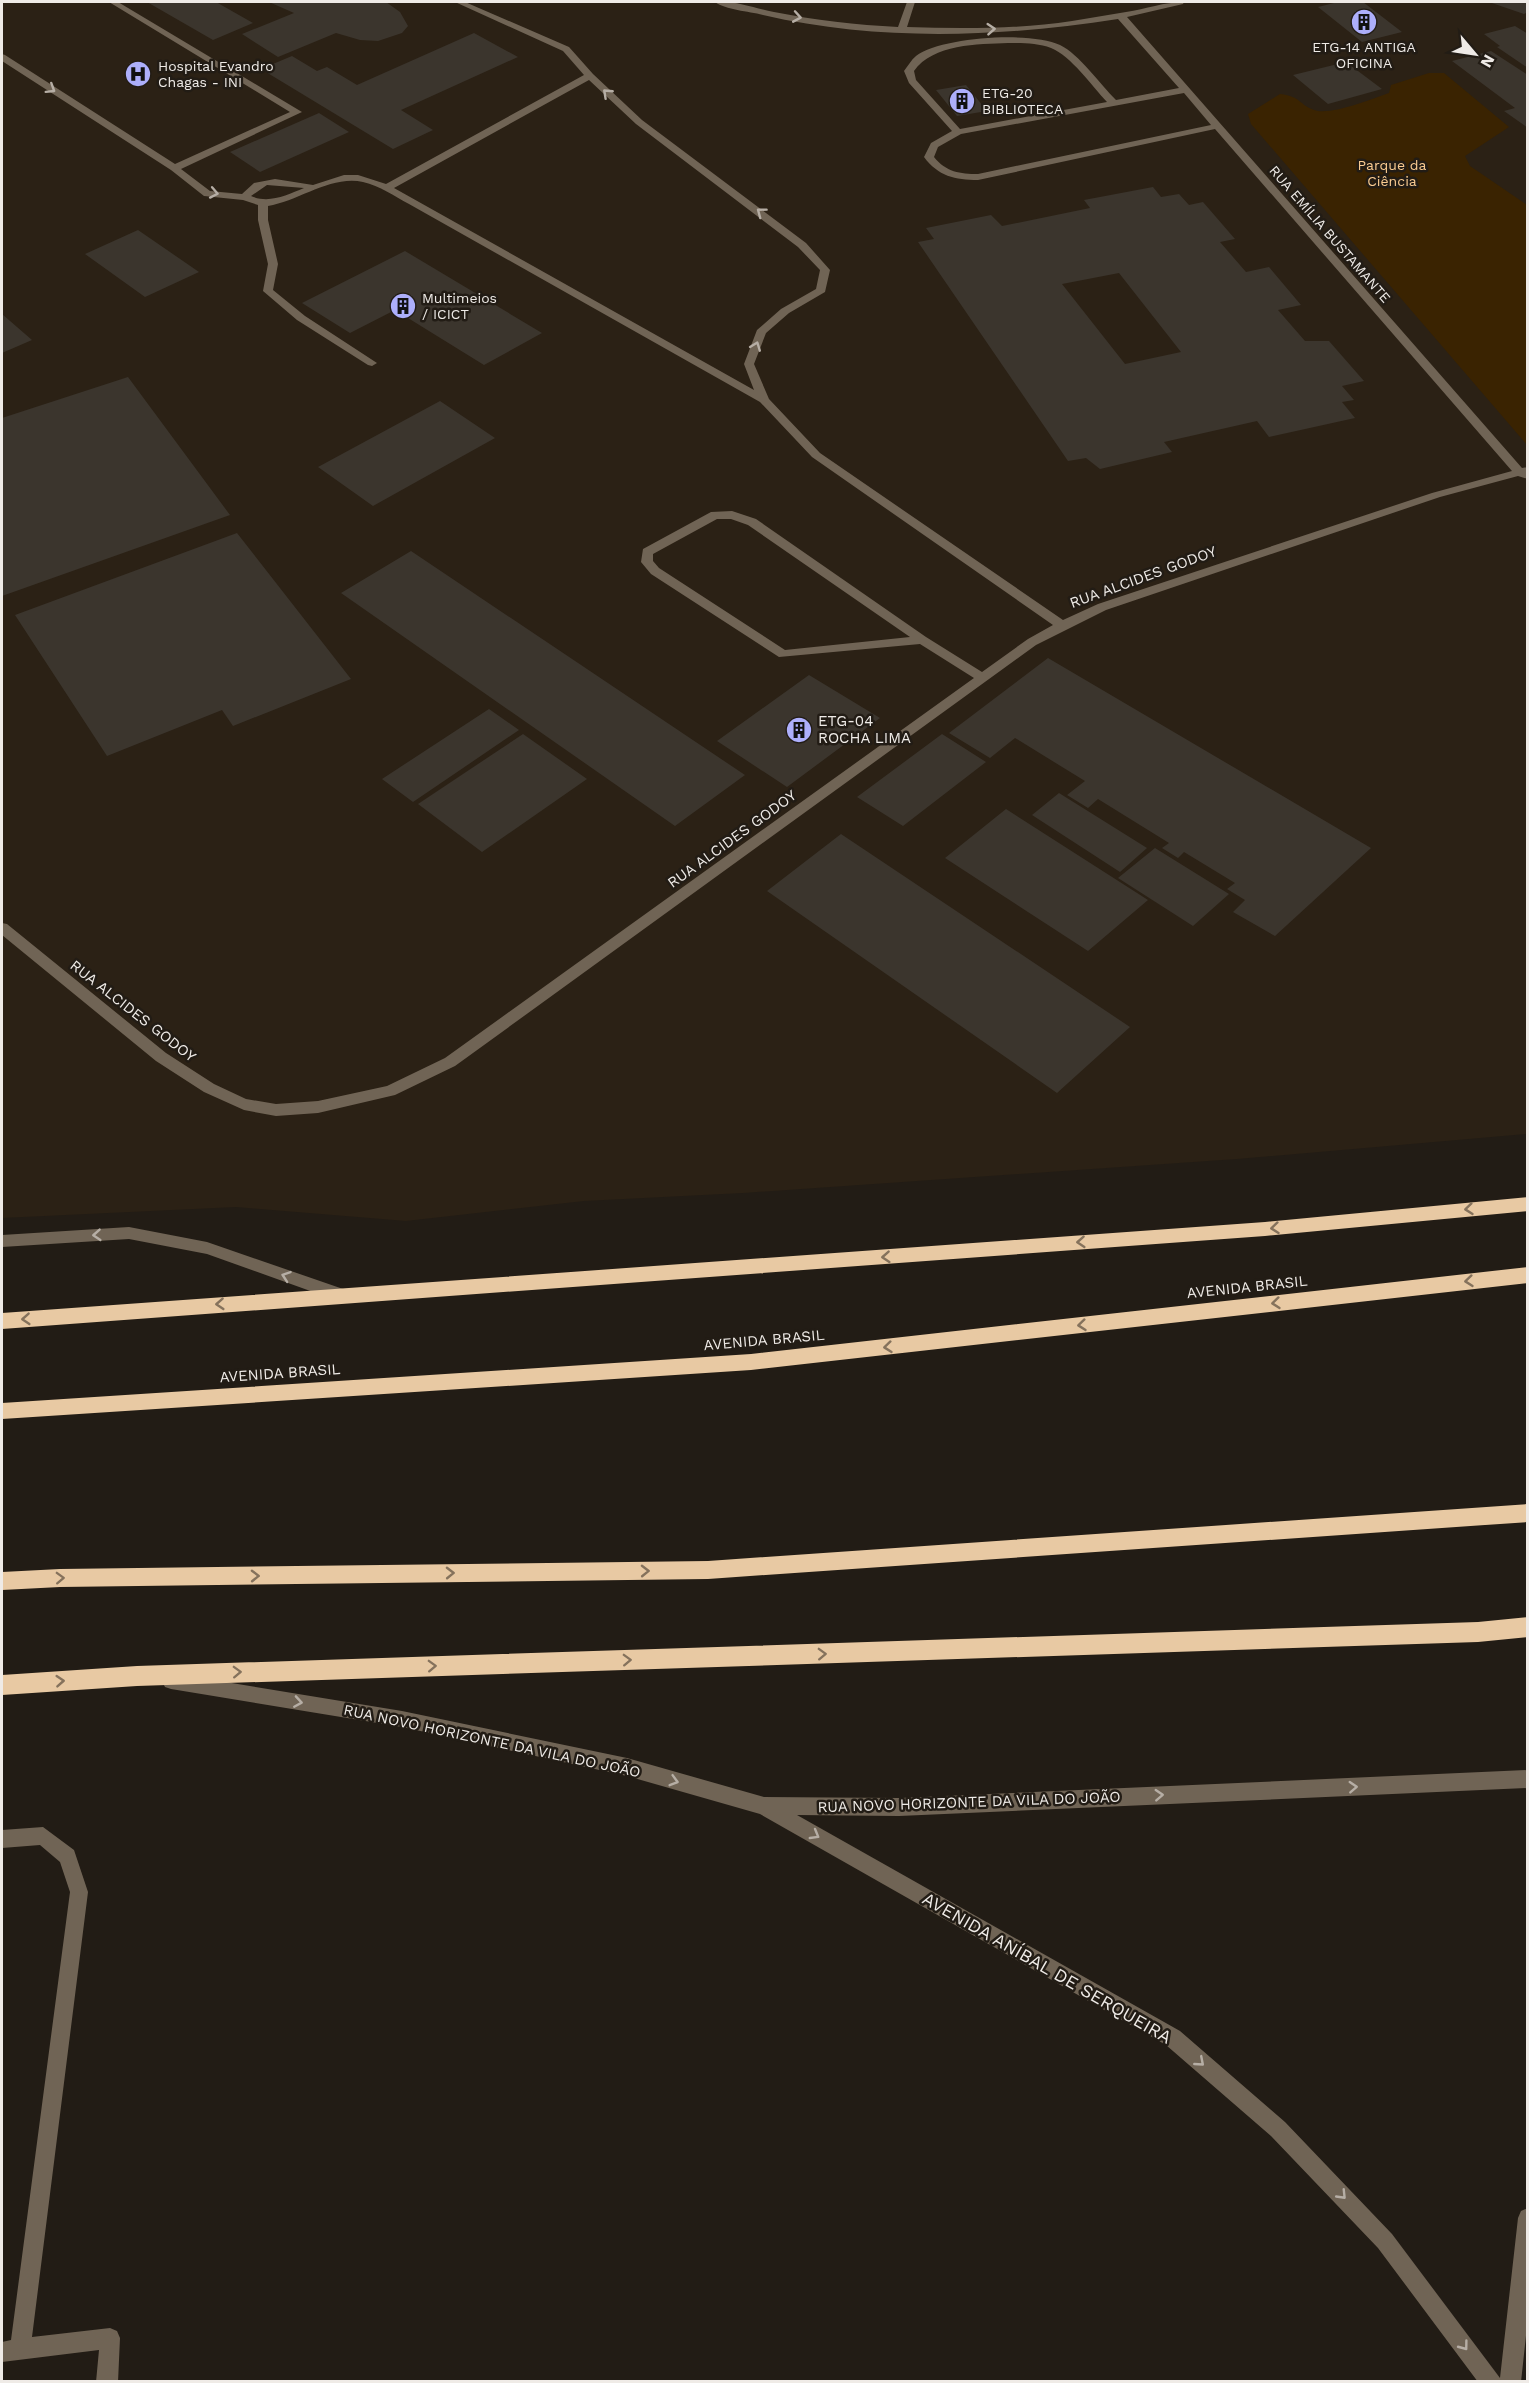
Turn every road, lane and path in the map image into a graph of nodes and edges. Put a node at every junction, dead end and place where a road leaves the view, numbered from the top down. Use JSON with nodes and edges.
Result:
{"nodes":[{"id":1,"x":113,"y":2,"type":"edge"},
{"id":2,"x":459,"y":2,"type":"edge"},
{"id":3,"x":719,"y":2,"type":"edge"},
{"id":4,"x":911,"y":2,"type":"edge"},
{"id":5,"x":1180,"y":2,"type":"edge"},
{"id":6,"x":1120,"y":15,"type":"junction"},
{"id":7,"x":902,"y":29,"type":"junction"},
{"id":8,"x":2,"y":57,"type":"edge"},
{"id":9,"x":590,"y":76,"type":"junction"},
{"id":10,"x":1186,"y":90,"type":"junction"},
{"id":11,"x":1113,"y":103,"type":"junction"},
{"id":12,"x":1218,"y":126,"type":"junction"},
{"id":13,"x":958,"y":132,"type":"junction"},
{"id":14,"x":174,"y":168,"type":"junction"},
{"id":15,"x":311,"y":187,"type":"junction"},
{"id":16,"x":386,"y":188,"type":"junction"},
{"id":17,"x":245,"y":197,"type":"junction"},
{"id":18,"x":263,"y":203,"type":"junction"},
{"id":19,"x":372,"y":363,"type":"dead end"},
{"id":20,"x":764,"y":400,"type":"junction"},
{"id":21,"x":1524,"y":473,"type":"edge"},
{"id":22,"x":1062,"y":625,"type":"junction"},
{"id":23,"x":922,"y":640,"type":"junction"},
{"id":24,"x":983,"y":678,"type":"junction"},
{"id":25,"x":2,"y":928,"type":"edge"},
{"id":26,"x":1527,"y":1204,"type":"edge"},
{"id":27,"x":2,"y":1241,"type":"edge"},
{"id":28,"x":1527,"y":1275,"type":"edge"},
{"id":29,"x":341,"y":1295,"type":"junction"},
{"id":30,"x":2,"y":1321,"type":"edge"},
{"id":31,"x":2,"y":1411,"type":"edge"},
{"id":32,"x":1527,"y":1513,"type":"edge"},
{"id":33,"x":2,"y":1581,"type":"edge"},
{"id":34,"x":1527,"y":1627,"type":"edge"},
{"id":35,"x":137,"y":1676,"type":"junction"},
{"id":36,"x":2,"y":1685,"type":"edge"},
{"id":37,"x":1527,"y":1779,"type":"edge"},
{"id":38,"x":764,"y":1806,"type":"junction"},
{"id":39,"x":2,"y":1839,"type":"edge"},
{"id":40,"x":1527,"y":2218,"type":"edge"},
{"id":41,"x":11,"y":2350,"type":"edge"},
{"id":42,"x":107,"y":2382,"type":"edge"},
{"id":43,"x":1491,"y":2382,"type":"edge"},
{"id":44,"x":1510,"y":2382,"type":"edge"}],
"edges":[{"from":1,"to":14,"type":"street"},
{"from":2,"to":9,"type":"street"},
{"from":3,"to":7,"type":"street","one_way":true},
{"from":4,"to":7,"type":"street"},
{"from":5,"to":6,"type":"street"},
{"from":7,"to":6,"type":"street","one_way":true},
{"from":6,"to":10,"type":"street","name":"RUA EMÍLIA BUSTAMANTE"},
{"from":8,"to":14,"type":"street","one_way":true},
{"from":9,"to":16,"type":"street"},
{"from":20,"to":9,"type":"street","one_way":true},
{"from":10,"to":11,"type":"street"},
{"from":10,"to":12,"type":"street","name":"RUA EMÍLIA BUSTAMANTE"},
{"from":11,"to":13,"type":"street"},
{"from":11,"to":13,"type":"street"},
{"from":12,"to":13,"type":"street"},
{"from":12,"to":21,"type":"street","name":"RUA EMÍLIA BUSTAMANTE"},
{"from":14,"to":17,"type":"street","one_way":true},
{"from":15,"to":16,"type":"street"},
{"from":15,"to":17,"type":"street"},
{"from":15,"to":18,"type":"street"},
{"from":16,"to":20,"type":"street"},
{"from":17,"to":18,"type":"street"},
{"from":18,"to":19,"type":"street"},
{"from":20,"to":22,"type":"street"},
{"from":21,"to":22,"type":"street","name":"RUA ALCIDES GODOY"},
{"from":22,"to":24,"type":"street","name":"RUA ALCIDES GODOY"},
{"from":23,"to":23,"type":"street"},
{"from":23,"to":24,"type":"street"},
{"from":24,"to":25,"type":"street","name":"RUA ALCIDES GODOY"},
{"from":26,"to":29,"type":"highway","one_way":true},
{"from":29,"to":27,"type":"street","one_way":true},
{"from":28,"to":31,"type":"highway","name":"AVENIDA BRASIL","one_way":true},
{"from":29,"to":30,"type":"highway","one_way":true},
{"from":33,"to":32,"type":"highway","one_way":true},
{"from":35,"to":34,"type":"highway","one_way":true},
{"from":36,"to":35,"type":"highway","one_way":true},
{"from":35,"to":38,"type":"street","name":"RUA NOVO HORIZONTE DA VILA DO JOÃO","one_way":true},
{"from":38,"to":37,"type":"street","name":"RUA NOVO HORIZONTE DA VILA DO JOÃO","one_way":true},
{"from":38,"to":43,"type":"street","name":"AVENIDA ANÍBAL DE SERQUEIRA","one_way":true},
{"from":39,"to":41,"type":"street"},
{"from":40,"to":44,"type":"street"},
{"from":41,"to":42,"type":"street"}]}
